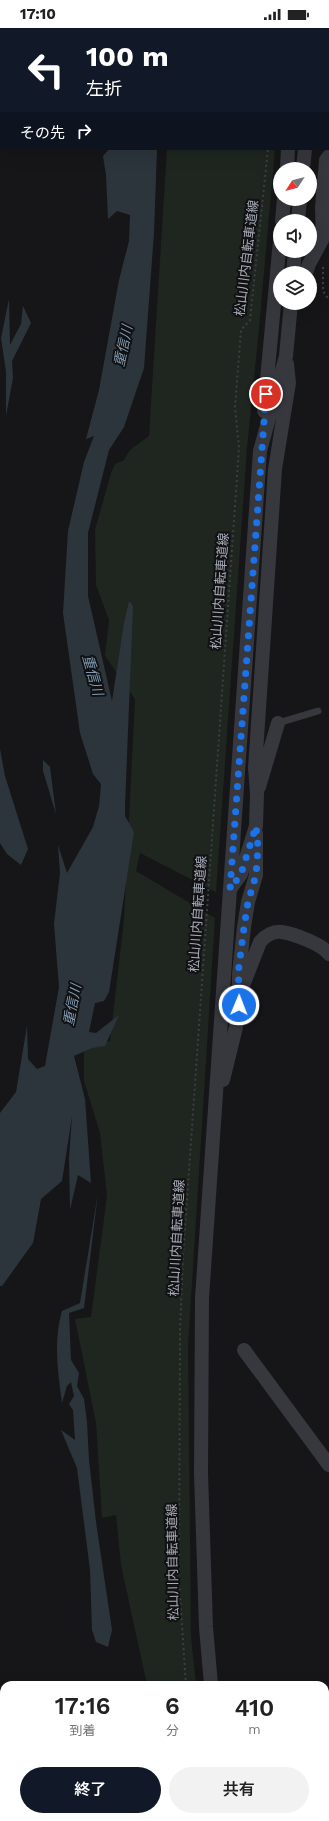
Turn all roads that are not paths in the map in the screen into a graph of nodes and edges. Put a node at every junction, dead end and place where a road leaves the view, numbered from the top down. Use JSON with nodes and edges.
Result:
{"nodes":[{"id":1,"x":288,"y":150,"type":"edge"},
{"id":2,"x":305,"y":150,"type":"edge"},
{"id":3,"x":329,"y":156,"type":"edge"},
{"id":4,"x":287,"y":162,"type":"edge"},
{"id":5,"x":304,"y":162,"type":"edge"},
{"id":6,"x":326,"y":207,"type":"edge"},
{"id":7,"x":326,"y":237,"type":"edge"},
{"id":8,"x":278,"y":258,"type":"edge"},
{"id":9,"x":308,"y":266,"type":"edge"},
{"id":10,"x":292,"y":310,"type":"edge"},
{"id":11,"x":286,"y":356,"type":"junction"},
{"id":12,"x":260,"y":451,"type":"junction"},
{"id":13,"x":318,"y":711,"type":"dead end"},
{"id":14,"x":278,"y":723,"type":"joint"},
{"id":15,"x":257,"y":793,"type":"junction"},
{"id":16,"x":256,"y":826,"type":"junction"},
{"id":17,"x":230,"y":889,"type":"junction"},
{"id":18,"x":329,"y":954,"type":"edge"},
{"id":19,"x":240,"y":993,"type":"junction"},
{"id":20,"x":216,"y":1094,"type":"junction"},
{"id":21,"x":244,"y":1350,"type":"dead end"},
{"id":22,"x":329,"y":1465,"type":"edge"},
{"id":23,"x":211,"y":1681,"type":"edge"}],
"edges":[{"from":1,"to":4,"type":"street"},
{"from":2,"to":5,"type":"street"},
{"from":3,"to":6,"type":"street"},
{"from":6,"to":7,"type":"street"},
{"from":7,"to":9,"type":"street"},
{"from":8,"to":12,"type":"street"},
{"from":10,"to":11,"type":"street"},
{"from":11,"to":12,"type":"street"},
{"from":11,"to":15,"type":"street"},
{"from":12,"to":17,"type":"street"},
{"from":13,"to":14,"type":"lane"},
{"from":14,"to":15,"type":"street"},
{"from":15,"to":16,"type":"street"},
{"from":16,"to":17,"type":"street"},
{"from":16,"to":19,"type":"street"},
{"from":17,"to":20,"type":"street"},
{"from":18,"to":19,"type":"street"},
{"from":19,"to":20,"type":"street"},
{"from":20,"to":23,"type":"street"},
{"from":21,"to":22,"type":"street"}]}
